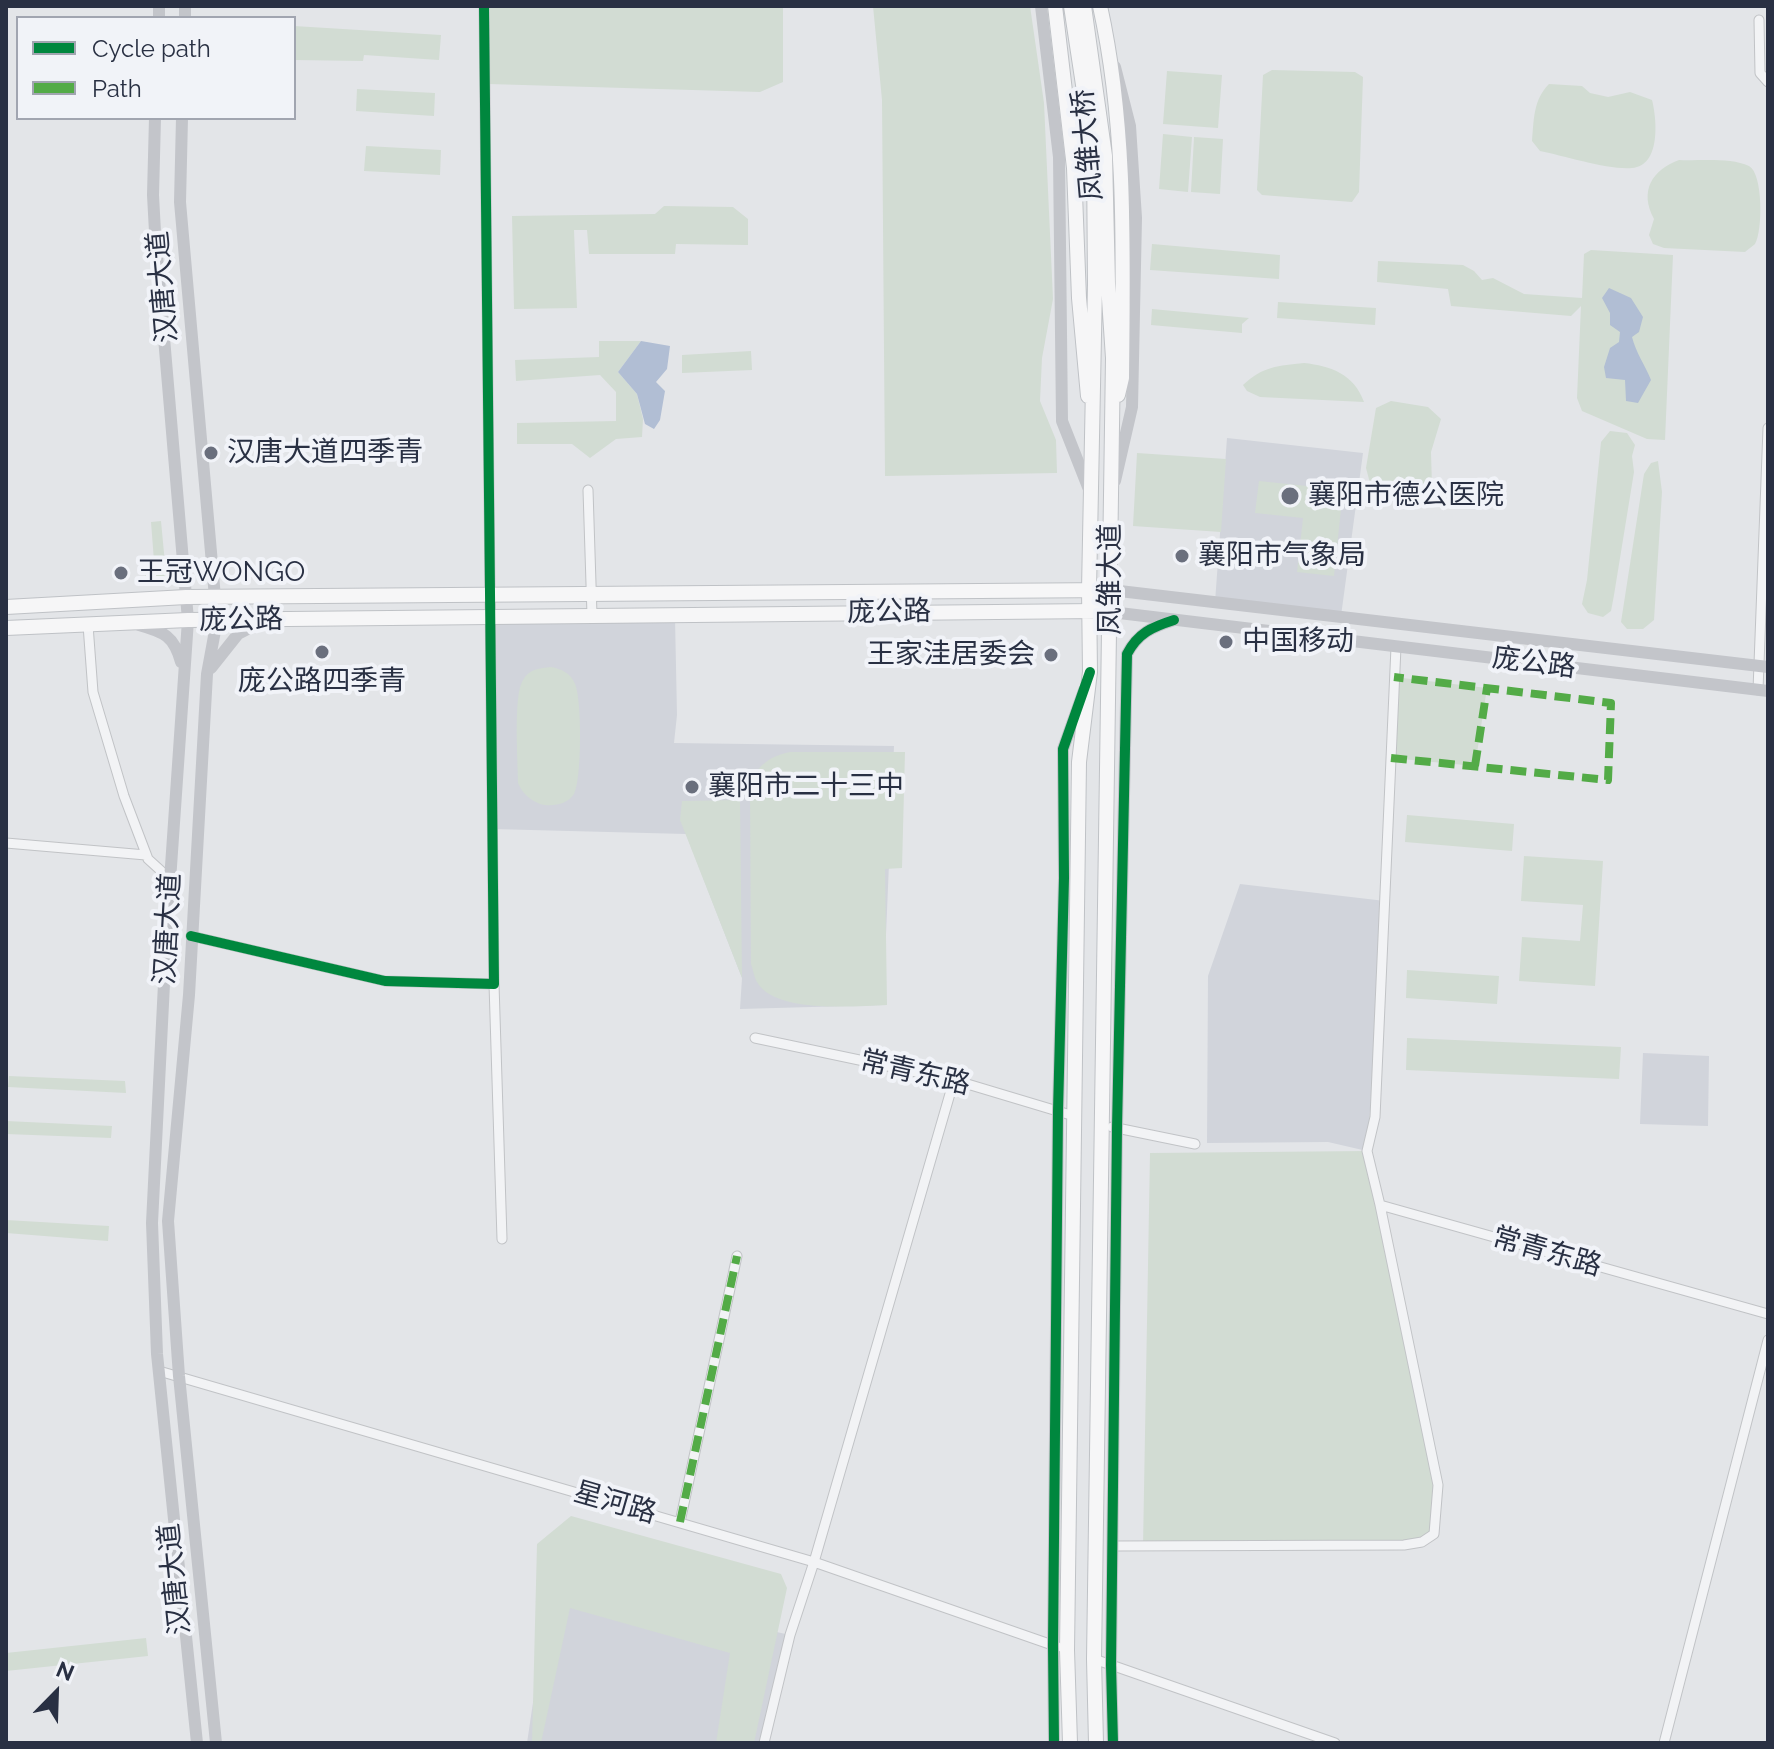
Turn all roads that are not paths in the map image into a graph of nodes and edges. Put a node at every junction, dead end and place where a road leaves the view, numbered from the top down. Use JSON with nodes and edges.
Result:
{"nodes":[{"id":1,"x":484,"y":6,"type":"edge"},
{"id":2,"x":1041,"y":6,"type":"edge"},
{"id":3,"x":1055,"y":6,"type":"edge"},
{"id":4,"x":1071,"y":6,"type":"edge"},
{"id":5,"x":1084,"y":6,"type":"edge"},
{"id":6,"x":1100,"y":6,"type":"edge"},
{"id":7,"x":1759,"y":20,"type":"dead end"},
{"id":8,"x":1111,"y":57,"type":"junction"},
{"id":9,"x":1768,"y":82,"type":"edge"},
{"id":10,"x":155,"y":120,"type":"edge"},
{"id":11,"x":182,"y":120,"type":"edge"},
{"id":12,"x":1102,"y":284,"type":"junction"},
{"id":13,"x":1093,"y":423,"type":"junction"},
{"id":14,"x":1111,"y":423,"type":"junction"},
{"id":15,"x":1768,"y":428,"type":"edge"},
{"id":16,"x":588,"y":490,"type":"dead end"},
{"id":17,"x":1091,"y":493,"type":"junction"},
{"id":18,"x":1111,"y":495,"type":"junction"},
{"id":19,"x":184,"y":574,"type":"junction"},
{"id":20,"x":213,"y":575,"type":"junction"},
{"id":21,"x":1089,"y":590,"type":"junction"},
{"id":22,"x":1111,"y":590,"type":"junction"},
{"id":23,"x":490,"y":593,"type":"junction"},
{"id":24,"x":592,"y":593,"type":"junction"},
{"id":25,"x":186,"y":597,"type":"junction"},
{"id":26,"x":244,"y":598,"type":"junction"},
{"id":27,"x":150,"y":599,"type":"junction"},
{"id":28,"x":215,"y":599,"type":"junction"},
{"id":29,"x":6,"y":607,"type":"edge"},
{"id":30,"x":1089,"y":610,"type":"junction"},
{"id":31,"x":1111,"y":612,"type":"junction"},
{"id":32,"x":592,"y":615,"type":"junction"},
{"id":33,"x":490,"y":617,"type":"junction"},
{"id":34,"x":267,"y":619,"type":"junction"},
{"id":35,"x":188,"y":620,"type":"junction"},
{"id":36,"x":217,"y":620,"type":"junction"},
{"id":37,"x":1174,"y":620,"type":"junction"},
{"id":38,"x":132,"y":623,"type":"junction"},
{"id":39,"x":88,"y":625,"type":"junction"},
{"id":40,"x":6,"y":628,"type":"edge"},
{"id":41,"x":1396,"y":647,"type":"junction"},
{"id":42,"x":1764,"y":666,"type":"edge"},
{"id":43,"x":1090,"y":672,"type":"junction"},
{"id":44,"x":207,"y":674,"type":"junction"},
{"id":45,"x":184,"y":675,"type":"junction"},
{"id":46,"x":1763,"y":690,"type":"edge"},
{"id":47,"x":6,"y":843,"type":"edge"},
{"id":48,"x":146,"y":855,"type":"junction"},
{"id":49,"x":170,"y":879,"type":"junction"},
{"id":50,"x":1062,"y":903,"type":"junction"},
{"id":51,"x":1105,"y":918,"type":"junction"},
{"id":52,"x":191,"y":936,"type":"junction"},
{"id":53,"x":1076,"y":969,"type":"junction"},
{"id":54,"x":1120,"y":980,"type":"junction"},
{"id":55,"x":494,"y":984,"type":"junction"},
{"id":56,"x":755,"y":1038,"type":"dead end"},
{"id":57,"x":954,"y":1080,"type":"junction"},
{"id":58,"x":1058,"y":1111,"type":"junction"},
{"id":59,"x":1074,"y":1116,"type":"junction"},
{"id":60,"x":1101,"y":1125,"type":"junction"},
{"id":61,"x":1117,"y":1128,"type":"junction"},
{"id":62,"x":1195,"y":1144,"type":"dead end"},
{"id":63,"x":1058,"y":1150,"type":"junction"},
{"id":64,"x":1117,"y":1193,"type":"junction"},
{"id":65,"x":1380,"y":1205,"type":"junction"},
{"id":66,"x":1073,"y":1211,"type":"junction"},
{"id":67,"x":502,"y":1239,"type":"dead end"},
{"id":68,"x":737,"y":1256,"type":"dead end"},
{"id":69,"x":1099,"y":1266,"type":"junction"},
{"id":70,"x":1768,"y":1314,"type":"edge"},
{"id":71,"x":1768,"y":1340,"type":"edge"},
{"id":72,"x":159,"y":1371,"type":"junction"},
{"id":73,"x":179,"y":1376,"type":"junction"},
{"id":74,"x":680,"y":1522,"type":"junction"},
{"id":75,"x":1113,"y":1546,"type":"junction"},
{"id":76,"x":814,"y":1562,"type":"junction"},
{"id":77,"x":1060,"y":1647,"type":"junction"},
{"id":78,"x":1094,"y":1659,"type":"junction"},
{"id":79,"x":1111,"y":1665,"type":"junction"},
{"id":80,"x":197,"y":1743,"type":"edge"},
{"id":81,"x":216,"y":1743,"type":"edge"},
{"id":82,"x":764,"y":1743,"type":"edge"},
{"id":83,"x":1054,"y":1743,"type":"edge"},
{"id":84,"x":1070,"y":1743,"type":"edge"},
{"id":85,"x":1096,"y":1743,"type":"edge"},
{"id":86,"x":1113,"y":1743,"type":"edge"},
{"id":87,"x":1335,"y":1743,"type":"edge"},
{"id":88,"x":1664,"y":1743,"type":"edge"}],
"edges":[{"from":1,"to":23,"type":"street"},
{"from":2,"to":17,"type":"main road"},
{"from":3,"to":13,"type":"main road","name":"凤雏大道"},
{"from":4,"to":12,"type":"main road","name":"凤雏大桥"},
{"from":5,"to":12,"type":"main road","name":"凤雏大桥"},
{"from":6,"to":8,"type":"main road","name":"凤雏大道"},
{"from":7,"to":9,"type":"street"},
{"from":8,"to":14,"type":"main road","name":"凤雏大道"},
{"from":8,"to":18,"type":"main road"},
{"from":10,"to":19,"type":"main road","name":"汉唐大道"},
{"from":11,"to":20,"type":"main road","name":"汉唐大道"},
{"from":12,"to":13,"type":"main road","name":"凤雏大道"},
{"from":12,"to":14,"type":"main road","name":"凤雏大道"},
{"from":13,"to":17,"type":"main road","name":"凤雏大道"},
{"from":14,"to":18,"type":"main road","name":"凤雏大道"},
{"from":15,"to":42,"type":"street"},
{"from":16,"to":24,"type":"street"},
{"from":17,"to":21,"type":"main road","name":"凤雏大道"},
{"from":18,"to":22,"type":"main road","name":"凤雏大道"},
{"from":19,"to":25,"type":"main road","name":"汉唐大道"},
{"from":19,"to":27,"type":"main road"},
{"from":20,"to":26,"type":"main road"},
{"from":20,"to":28,"type":"main road","name":"汉唐大道"},
{"from":21,"to":22,"type":"main road","name":"庞公路"},
{"from":21,"to":24,"type":"main road","name":"庞公路"},
{"from":21,"to":30,"type":"main road","name":"凤雏大道"},
{"from":22,"to":31,"type":"main road","name":"凤雏大道"},
{"from":22,"to":42,"type":"main road","name":"庞公路"},
{"from":23,"to":24,"type":"main road","name":"庞公路"},
{"from":23,"to":26,"type":"main road","name":"庞公路"},
{"from":23,"to":33,"type":"street"},
{"from":24,"to":32,"type":"street"},
{"from":25,"to":27,"type":"main road","name":"庞公路"},
{"from":25,"to":28,"type":"main road","name":"庞公路"},
{"from":25,"to":35,"type":"main road","name":"汉唐大道"},
{"from":26,"to":28,"type":"main road","name":"庞公路"},
{"from":27,"to":29,"type":"main road","name":"庞公路"},
{"from":28,"to":36,"type":"main road","name":"汉唐大道"},
{"from":30,"to":31,"type":"main road","name":"庞公路"},
{"from":30,"to":32,"type":"main road","name":"庞公路"},
{"from":30,"to":43,"type":"main road","name":"凤雏大道"},
{"from":31,"to":37,"type":"main road","name":"庞公路"},
{"from":31,"to":51,"type":"main road","name":"凤雏大道"},
{"from":32,"to":33,"type":"main road","name":"庞公路"},
{"from":33,"to":34,"type":"main road","name":"庞公路"},
{"from":33,"to":55,"type":"street"},
{"from":34,"to":36,"type":"main road","name":"庞公路"},
{"from":34,"to":44,"type":"main road"},
{"from":35,"to":36,"type":"main road","name":"庞公路"},
{"from":35,"to":38,"type":"main road","name":"庞公路"},
{"from":35,"to":45,"type":"main road","name":"汉唐大道"},
{"from":36,"to":44,"type":"main road","name":"汉唐大道"},
{"from":37,"to":41,"type":"main road","name":"庞公路"},
{"from":37,"to":54,"type":"main road"},
{"from":38,"to":39,"type":"main road","name":"庞公路"},
{"from":38,"to":45,"type":"main road"},
{"from":39,"to":40,"type":"main road","name":"庞公路"},
{"from":39,"to":48,"type":"street"},
{"from":41,"to":46,"type":"main road","name":"庞公路"},
{"from":41,"to":65,"type":"street"},
{"from":42,"to":46,"type":"street"},
{"from":43,"to":50,"type":"main road"},
{"from":43,"to":53,"type":"main road","name":"凤雏大道"},
{"from":44,"to":52,"type":"main road","name":"汉唐大道"},
{"from":45,"to":49,"type":"main road","name":"汉唐大道"},
{"from":47,"to":48,"type":"street"},
{"from":48,"to":49,"type":"street"},
{"from":49,"to":72,"type":"main road","name":"汉唐大道"},
{"from":50,"to":53,"type":"main road"},
{"from":50,"to":58,"type":"main road"},
{"from":51,"to":54,"type":"main road"},
{"from":51,"to":60,"type":"main road","name":"凤雏大道"},
{"from":52,"to":55,"type":"street"},
{"from":52,"to":73,"type":"main road","name":"汉唐大道"},
{"from":53,"to":59,"type":"main road","name":"凤雏大道"},
{"from":54,"to":61,"type":"main road"},
{"from":55,"to":67,"type":"street"},
{"from":56,"to":57,"type":"street","name":"常青东路"},
{"from":57,"to":58,"type":"street","name":"常青东路"},
{"from":57,"to":76,"type":"street"},
{"from":58,"to":59,"type":"street","name":"常青东路"},
{"from":58,"to":63,"type":"main road"},
{"from":59,"to":66,"type":"main road","name":"凤雏大道"},
{"from":60,"to":61,"type":"street"},
{"from":60,"to":69,"type":"main road","name":"凤雏大道"},
{"from":61,"to":62,"type":"street"},
{"from":61,"to":64,"type":"main road"},
{"from":63,"to":66,"type":"main road"},
{"from":63,"to":77,"type":"main road"},
{"from":64,"to":69,"type":"main road"},
{"from":64,"to":75,"type":"main road"},
{"from":65,"to":70,"type":"street","name":"常青东路"},
{"from":65,"to":75,"type":"street"},
{"from":66,"to":77,"type":"main road","name":"凤雏大道"},
{"from":68,"to":74,"type":"street"},
{"from":69,"to":78,"type":"main road","name":"凤雏大道"},
{"from":71,"to":88,"type":"street"},
{"from":72,"to":73,"type":"street","name":"星河路"},
{"from":72,"to":80,"type":"main road","name":"汉唐大道"},
{"from":73,"to":74,"type":"street","name":"星河路"},
{"from":73,"to":81,"type":"main road","name":"汉唐大道"},
{"from":74,"to":76,"type":"street","name":"星河路"},
{"from":75,"to":79,"type":"main road"},
{"from":76,"to":77,"type":"street","name":"星河路"},
{"from":76,"to":82,"type":"street"},
{"from":77,"to":83,"type":"main road"},
{"from":77,"to":84,"type":"main road","name":"凤雏大道"},
{"from":78,"to":79,"type":"street"},
{"from":78,"to":85,"type":"main road","name":"凤雏大道"},
{"from":79,"to":86,"type":"main road"},
{"from":79,"to":87,"type":"street"}]}
